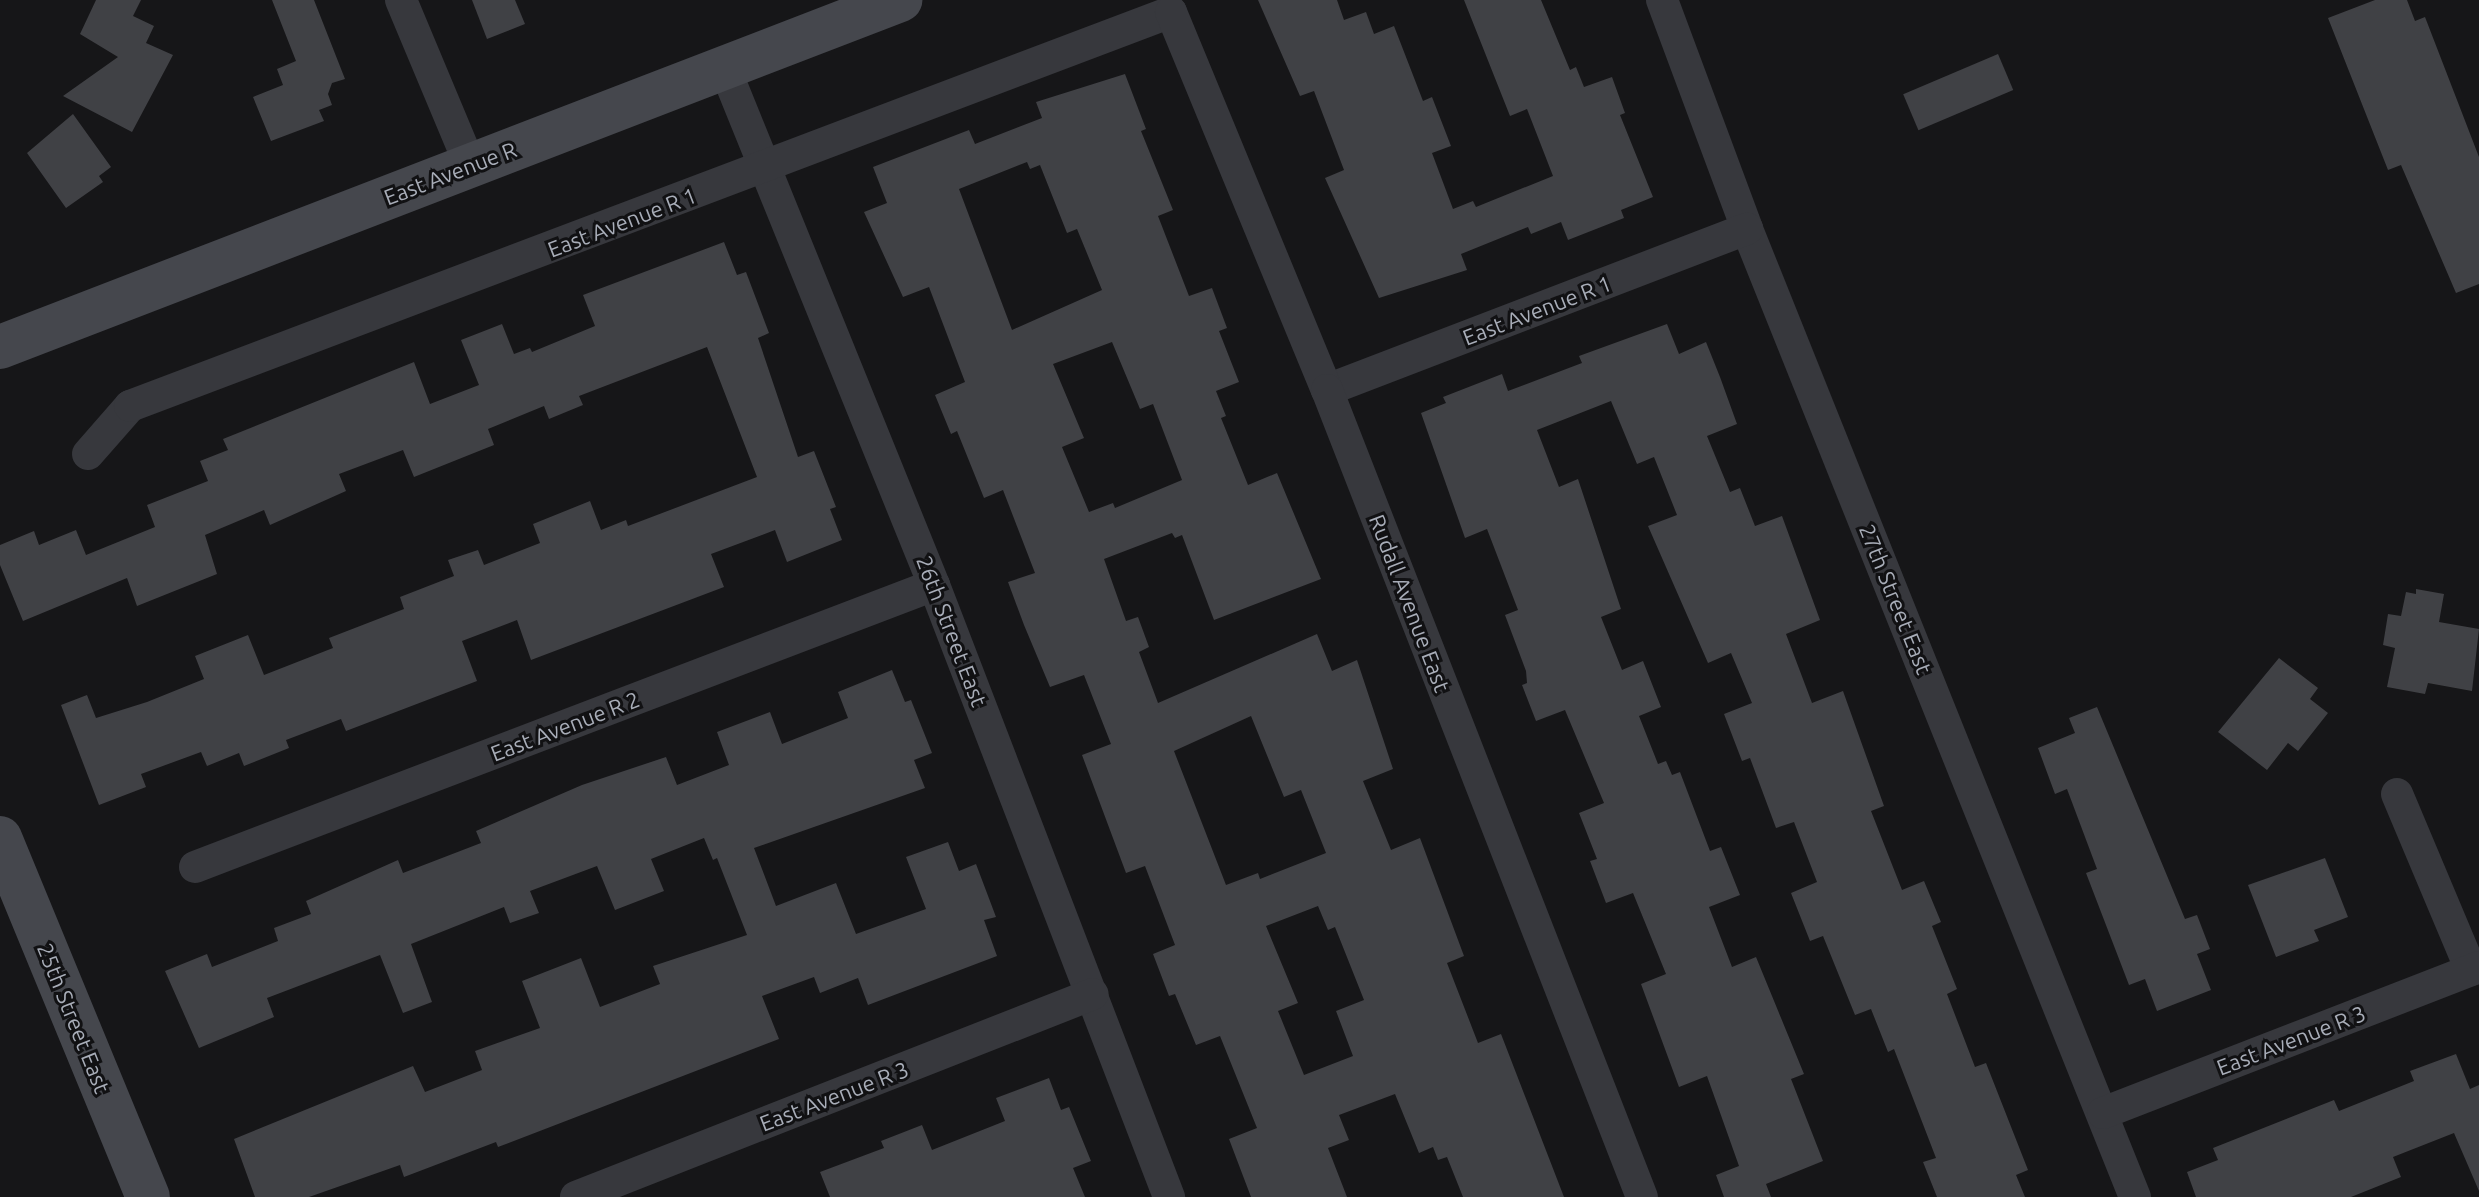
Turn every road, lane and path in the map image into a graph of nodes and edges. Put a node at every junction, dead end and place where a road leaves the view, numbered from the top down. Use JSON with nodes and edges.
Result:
{"nodes":[{"id":1,"x":401,"y":0,"type":"edge"},
{"id":2,"x":900,"y":0,"type":"edge"},
{"id":3,"x":1662,"y":0,"type":"edge"},
{"id":4,"x":1171,"y":12,"type":"joint"},
{"id":5,"x":725,"y":69,"type":"junction"},
{"id":6,"x":470,"y":165,"type":"junction"},
{"id":7,"x":764,"y":169,"type":"junction"},
{"id":8,"x":1747,"y":229,"type":"junction"},
{"id":9,"x":0,"y":347,"type":"edge"},
{"id":10,"x":1327,"y":390,"type":"junction"},
{"id":11,"x":88,"y":454,"type":"dead end"},
{"id":12,"x":934,"y":585,"type":"junction"},
{"id":13,"x":2397,"y":794,"type":"dead end"},
{"id":14,"x":0,"y":838,"type":"edge"},
{"id":15,"x":195,"y":867,"type":"dead end"},
{"id":16,"x":2475,"y":968,"type":"edge"},
{"id":17,"x":1093,"y":994,"type":"junction"},
{"id":18,"x":2103,"y":1113,"type":"junction"},
{"id":19,"x":148,"y":1197,"type":"edge"},
{"id":20,"x":576,"y":1197,"type":"edge"},
{"id":21,"x":1169,"y":1197,"type":"edge"},
{"id":22,"x":1642,"y":1197,"type":"edge"},
{"id":23,"x":2135,"y":1197,"type":"edge"}],
"edges":[{"from":1,"to":6,"type":"street"},
{"from":2,"to":5,"type":"main road","name":"East Avenue R"},
{"from":3,"to":8,"type":"street","name":"27th Street East"},
{"from":4,"to":7,"type":"street","name":"East Avenue R 1"},
{"from":4,"to":10,"type":"street","name":"Rudall Avenue East"},
{"from":5,"to":6,"type":"main road","name":"East Avenue R"},
{"from":5,"to":7,"type":"street","name":"26th Street East"},
{"from":6,"to":9,"type":"main road","name":"East Avenue R"},
{"from":7,"to":11,"type":"street","name":"East Avenue R 1"},
{"from":7,"to":12,"type":"street","name":"26th Street East"},
{"from":8,"to":10,"type":"street","name":"East Avenue R 1"},
{"from":8,"to":18,"type":"street","name":"27th Street East"},
{"from":10,"to":22,"type":"street","name":"Rudall Avenue East"},
{"from":12,"to":15,"type":"street","name":"East Avenue R 2"},
{"from":12,"to":17,"type":"street","name":"26th Street East"},
{"from":13,"to":16,"type":"street"},
{"from":14,"to":19,"type":"main road","name":"25th Street East"},
{"from":16,"to":18,"type":"street","name":"East Avenue R 3"},
{"from":17,"to":20,"type":"street","name":"East Avenue R 3"},
{"from":17,"to":21,"type":"street","name":"26th Street East"},
{"from":18,"to":23,"type":"street","name":"27th Street East"}]}
